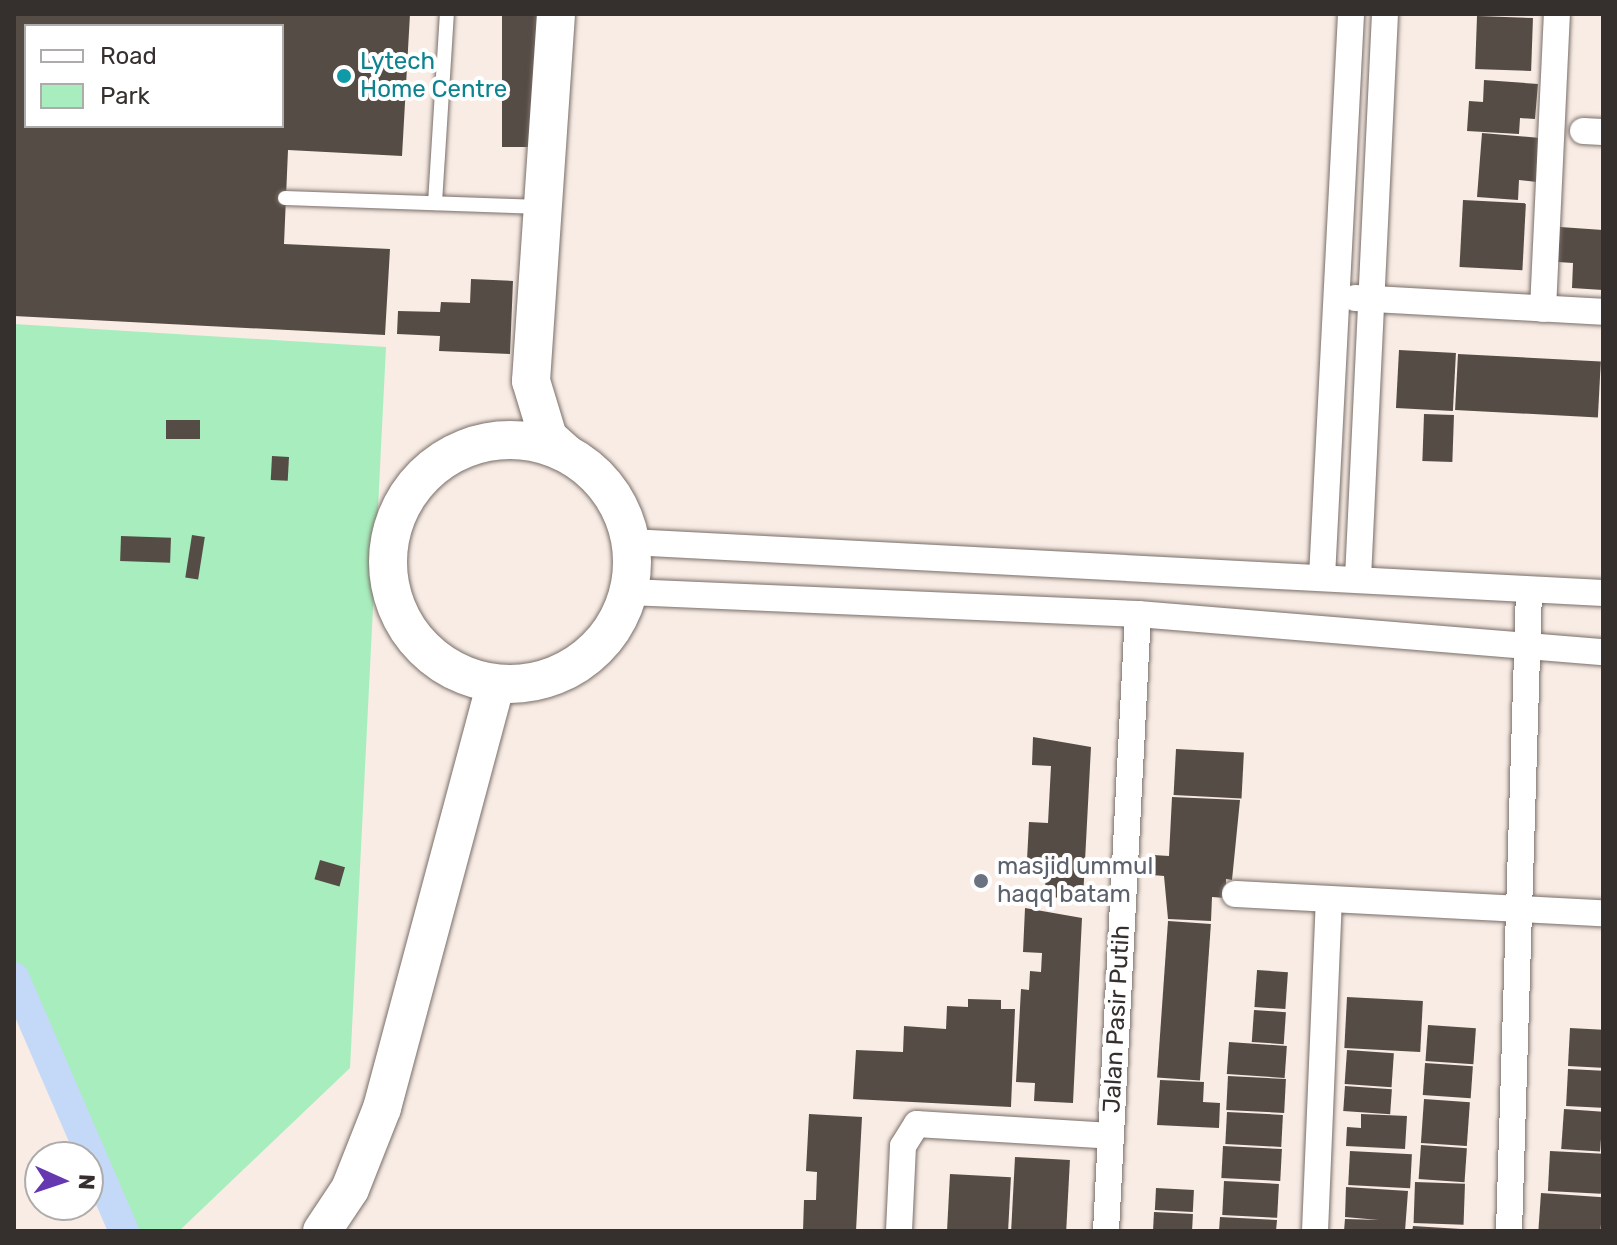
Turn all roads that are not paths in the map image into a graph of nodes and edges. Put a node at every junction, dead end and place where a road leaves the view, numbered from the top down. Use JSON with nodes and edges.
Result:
{"nodes":[{"id":1,"x":447,"y":14,"type":"edge"},
{"id":2,"x":556,"y":14,"type":"edge"},
{"id":3,"x":1351,"y":14,"type":"edge"},
{"id":4,"x":1385,"y":14,"type":"edge"},
{"id":5,"x":1557,"y":14,"type":"edge"},
{"id":6,"x":285,"y":198,"type":"dead end"},
{"id":7,"x":435,"y":203,"type":"junction"},
{"id":8,"x":542,"y":207,"type":"junction"},
{"id":9,"x":1338,"y":297,"type":"junction"},
{"id":10,"x":1371,"y":298,"type":"junction"},
{"id":11,"x":1543,"y":309,"type":"junction"},
{"id":12,"x":1603,"y":312,"type":"edge"},
{"id":13,"x":531,"y":381,"type":"junction"},
{"id":14,"x":487,"y":441,"type":"junction"},
{"id":15,"x":566,"y":453,"type":"junction"},
{"id":16,"x":630,"y":542,"type":"junction"},
{"id":17,"x":1322,"y":577,"type":"junction"},
{"id":18,"x":1358,"y":578,"type":"junction"},
{"id":19,"x":1529,"y":591,"type":"junction"},
{"id":20,"x":629,"y":592,"type":"junction"},
{"id":21,"x":1603,"y":593,"type":"edge"},
{"id":22,"x":1138,"y":614,"type":"junction"},
{"id":23,"x":1528,"y":646,"type":"junction"},
{"id":24,"x":1603,"y":652,"type":"edge"},
{"id":25,"x":495,"y":685,"type":"junction"},
{"id":26,"x":1235,"y":894,"type":"dead end"},
{"id":27,"x":1329,"y":900,"type":"junction"},
{"id":28,"x":1525,"y":910,"type":"junction"},
{"id":29,"x":1603,"y":913,"type":"edge"},
{"id":30,"x":1111,"y":1136,"type":"junction"},
{"id":31,"x":322,"y":1231,"type":"edge"},
{"id":32,"x":899,"y":1231,"type":"edge"},
{"id":33,"x":1106,"y":1231,"type":"edge"},
{"id":34,"x":1315,"y":1231,"type":"edge"},
{"id":35,"x":1509,"y":1231,"type":"edge"}],
"edges":[{"from":1,"to":7,"type":"lane"},
{"from":2,"to":8,"type":"street"},
{"from":3,"to":9,"type":"street"},
{"from":4,"to":10,"type":"street"},
{"from":5,"to":11,"type":"street"},
{"from":6,"to":7,"type":"lane"},
{"from":7,"to":8,"type":"lane"},
{"from":8,"to":13,"type":"street"},
{"from":9,"to":10,"type":"street"},
{"from":9,"to":17,"type":"street"},
{"from":10,"to":11,"type":"street"},
{"from":10,"to":18,"type":"street"},
{"from":11,"to":12,"type":"street"},
{"from":13,"to":14,"type":"street"},
{"from":13,"to":15,"type":"street"},
{"from":14,"to":15,"type":"street"},
{"from":14,"to":25,"type":"street"},
{"from":15,"to":16,"type":"street"},
{"from":16,"to":17,"type":"street"},
{"from":16,"to":20,"type":"street"},
{"from":17,"to":18,"type":"street"},
{"from":18,"to":19,"type":"street"},
{"from":19,"to":21,"type":"street"},
{"from":19,"to":23,"type":"street"},
{"from":20,"to":22,"type":"street"},
{"from":20,"to":25,"type":"street"},
{"from":22,"to":23,"type":"street"},
{"from":22,"to":30,"type":"street","name":"Jalan Pasir Putih"},
{"from":23,"to":24,"type":"street"},
{"from":23,"to":28,"type":"street"},
{"from":25,"to":31,"type":"street"},
{"from":26,"to":27,"type":"street"},
{"from":27,"to":28,"type":"street"},
{"from":27,"to":34,"type":"street"},
{"from":28,"to":29,"type":"street"},
{"from":28,"to":35,"type":"street"},
{"from":30,"to":32,"type":"street","name":"Jalan Pasir Putih"},
{"from":30,"to":33,"type":"street","name":"Jalan Pasir Putih"}]}
